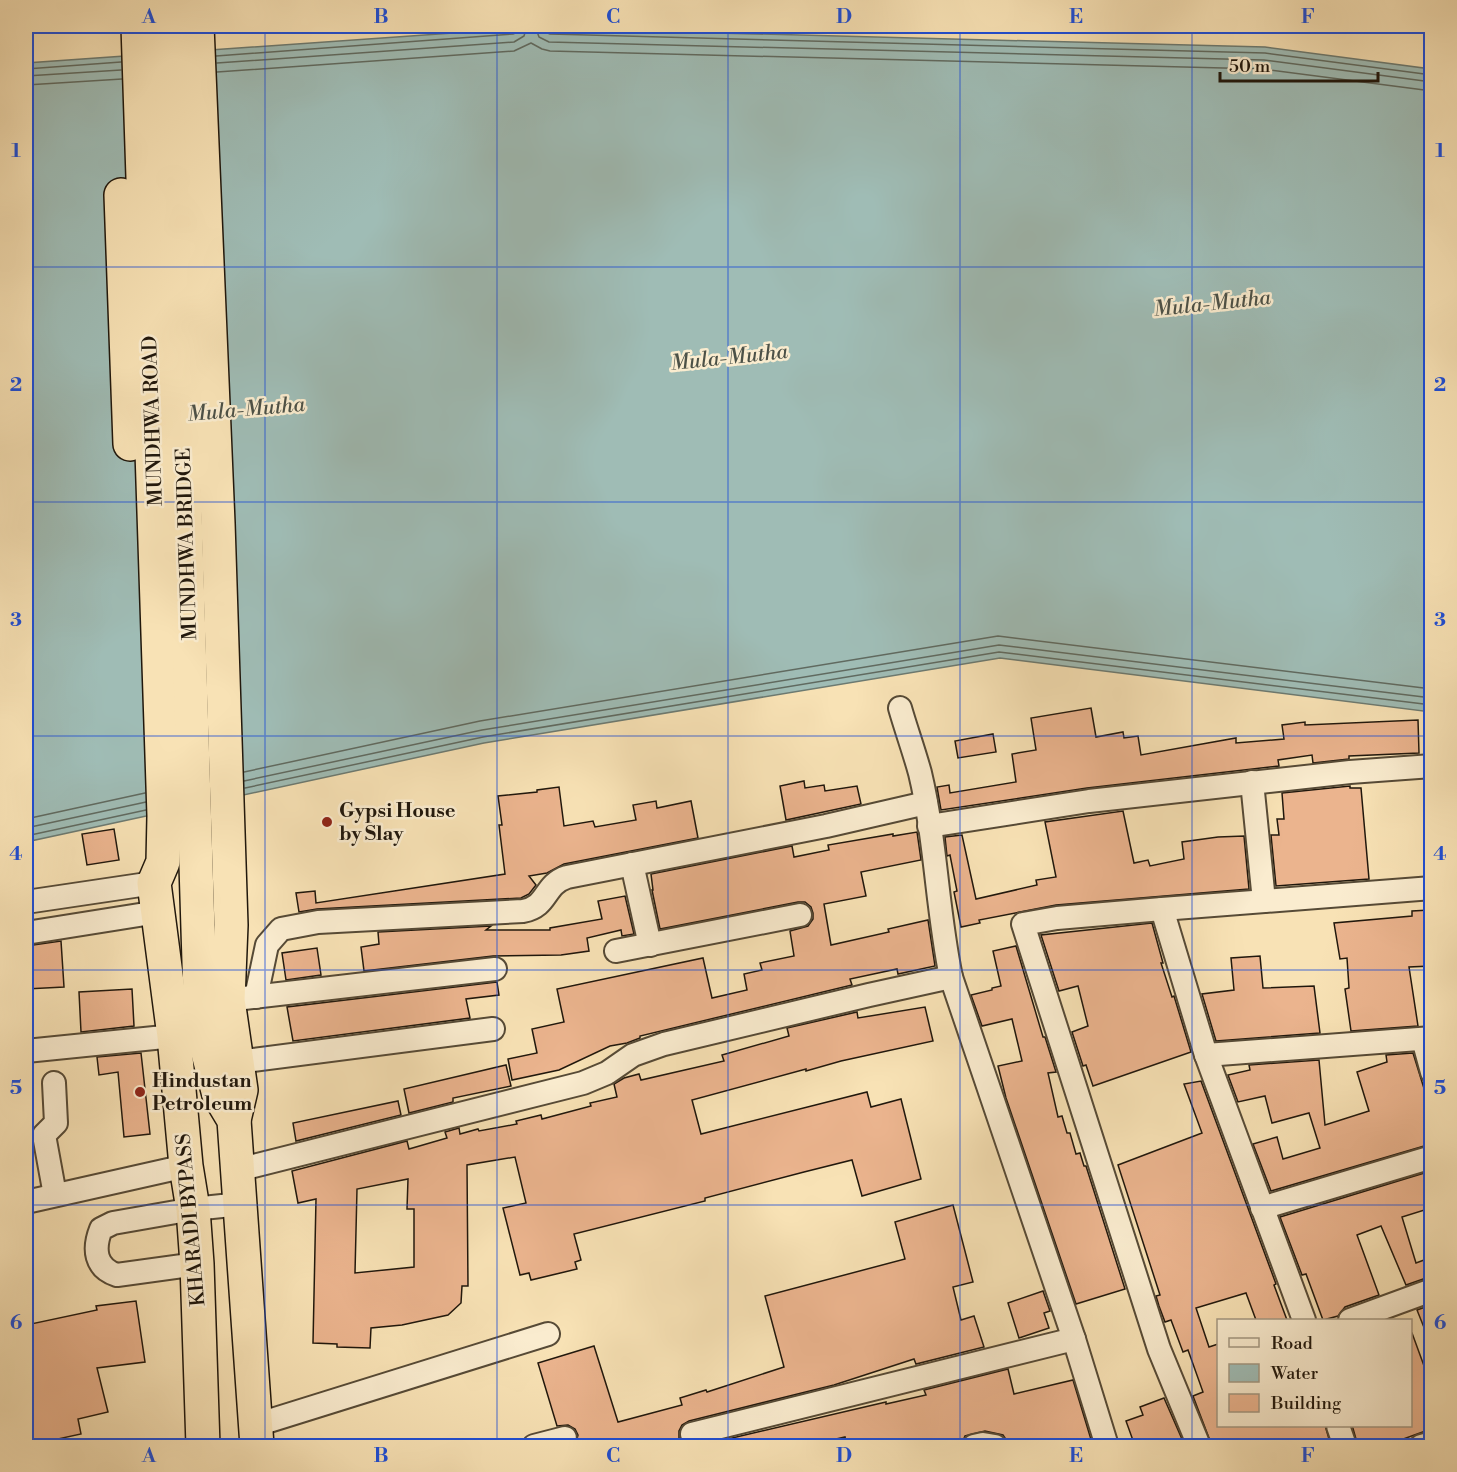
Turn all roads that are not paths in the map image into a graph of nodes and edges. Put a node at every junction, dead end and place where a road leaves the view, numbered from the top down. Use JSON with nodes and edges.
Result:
{"nodes":[{"id":1,"x":118,"y":26,"type":"edge"},
{"id":2,"x":138,"y":26,"type":"edge"},
{"id":3,"x":170,"y":26,"type":"edge"},
{"id":4,"x":197,"y":26,"type":"edge"},
{"id":5,"x":900,"y":708,"type":"dead end"},
{"id":6,"x":1431,"y":766,"type":"edge"},
{"id":7,"x":1252,"y":782,"type":"junction"},
{"id":8,"x":926,"y":803,"type":"junction"},
{"id":9,"x":153,"y":819,"type":"junction"},
{"id":10,"x":929,"y":826,"type":"junction"},
{"id":11,"x":632,"y":864,"type":"junction"},
{"id":12,"x":1431,"y":888,"type":"edge"},
{"id":13,"x":156,"y":898,"type":"junction"},
{"id":14,"x":26,"y":902,"type":"edge"},
{"id":15,"x":1264,"y":902,"type":"junction"},
{"id":16,"x":1162,"y":909,"type":"junction"},
{"id":17,"x":800,"y":915,"type":"dead end"},
{"id":18,"x":26,"y":933,"type":"edge"},
{"id":19,"x":650,"y":945,"type":"junction"},
{"id":20,"x":616,"y":951,"type":"dead end"},
{"id":21,"x":495,"y":969,"type":"dead end"},
{"id":22,"x":951,"y":977,"type":"junction"},
{"id":23,"x":242,"y":998,"type":"junction"},
{"id":24,"x":493,"y":1029,"type":"dead end"},
{"id":25,"x":174,"y":1036,"type":"junction"},
{"id":26,"x":1427,"y":1038,"type":"edge"},
{"id":27,"x":26,"y":1051,"type":"edge"},
{"id":28,"x":1206,"y":1056,"type":"junction"},
{"id":29,"x":237,"y":1062,"type":"junction"},
{"id":30,"x":1431,"y":1072,"type":"edge"},
{"id":31,"x":54,"y":1083,"type":"dead end"},
{"id":32,"x":234,"y":1120,"type":"junction"},
{"id":33,"x":1431,"y":1157,"type":"edge"},
{"id":34,"x":186,"y":1166,"type":"junction"},
{"id":35,"x":238,"y":1170,"type":"junction"},
{"id":36,"x":55,"y":1195,"type":"junction"},
{"id":37,"x":26,"y":1202,"type":"edge"},
{"id":38,"x":241,"y":1204,"type":"junction"},
{"id":39,"x":1262,"y":1208,"type":"junction"},
{"id":40,"x":193,"y":1209,"type":"junction"},
{"id":41,"x":197,"y":1264,"type":"junction"},
{"id":42,"x":1431,"y":1290,"type":"edge"},
{"id":43,"x":1304,"y":1319,"type":"edge"},
{"id":44,"x":1353,"y":1319,"type":"edge"},
{"id":45,"x":548,"y":1334,"type":"dead end"},
{"id":46,"x":1074,"y":1339,"type":"junction"},
{"id":47,"x":1339,"y":1427,"type":"edge"},
{"id":48,"x":692,"y":1434,"type":"dead end"},
{"id":49,"x":257,"y":1436,"type":"edge"},
{"id":50,"x":565,"y":1438,"type":"dead end"},
{"id":51,"x":1431,"y":1443,"type":"edge"},
{"id":52,"x":203,"y":1446,"type":"edge"},
{"id":53,"x":534,"y":1446,"type":"edge"},
{"id":54,"x":974,"y":1446,"type":"edge"},
{"id":55,"x":995,"y":1446,"type":"edge"},
{"id":56,"x":1107,"y":1446,"type":"edge"},
{"id":57,"x":1198,"y":1446,"type":"edge"},
{"id":58,"x":1345,"y":1446,"type":"edge"},
{"id":59,"x":1421,"y":1446,"type":"edge"}],
"edges":[{"from":1,"to":9,"type":"highway"},
{"from":2,"to":9,"type":"highway","name":"MUNDHWA ROAD"},
{"from":3,"to":32,"type":"highway","name":"MUNDHWA BRIDGE"},
{"from":4,"to":23,"type":"highway"},
{"from":5,"to":8,"type":"street"},
{"from":6,"to":7,"type":"street"},
{"from":7,"to":10,"type":"street"},
{"from":7,"to":15,"type":"street"},
{"from":8,"to":10,"type":"street"},
{"from":8,"to":11,"type":"street"},
{"from":9,"to":13,"type":"highway","name":"KHARADI BYPASS"},
{"from":10,"to":22,"type":"street"},
{"from":11,"to":19,"type":"street"},
{"from":11,"to":23,"type":"street"},
{"from":12,"to":15,"type":"street"},
{"from":13,"to":14,"type":"street"},
{"from":13,"to":18,"type":"street"},
{"from":13,"to":25,"type":"highway","name":"KHARADI BYPASS"},
{"from":15,"to":16,"type":"street"},
{"from":16,"to":28,"type":"street"},
{"from":16,"to":57,"type":"street"},
{"from":17,"to":19,"type":"street"},
{"from":19,"to":20,"type":"street"},
{"from":21,"to":23,"type":"street"},
{"from":22,"to":35,"type":"street"},
{"from":22,"to":46,"type":"street"},
{"from":23,"to":29,"type":"highway"},
{"from":24,"to":29,"type":"street"},
{"from":25,"to":27,"type":"street"},
{"from":25,"to":34,"type":"highway","name":"KHARADI BYPASS"},
{"from":26,"to":28,"type":"street"},
{"from":26,"to":30,"type":"street"},
{"from":28,"to":39,"type":"street"},
{"from":29,"to":32,"type":"highway"},
{"from":31,"to":36,"type":"street"},
{"from":32,"to":35,"type":"highway"},
{"from":33,"to":39,"type":"street"},
{"from":34,"to":36,"type":"street"},
{"from":34,"to":40,"type":"highway","name":"KHARADI BYPASS"},
{"from":35,"to":38,"type":"highway"},
{"from":36,"to":37,"type":"street"},
{"from":38,"to":40,"type":"street"},
{"from":38,"to":49,"type":"highway"},
{"from":39,"to":43,"type":"street"},
{"from":40,"to":41,"type":"highway","name":"KHARADI BYPASS"},
{"from":40,"to":41,"type":"street"},
{"from":41,"to":52,"type":"highway","name":"KHARADI BYPASS"},
{"from":42,"to":44,"type":"street"},
{"from":45,"to":49,"type":"street"},
{"from":46,"to":48,"type":"street"},
{"from":46,"to":56,"type":"street"},
{"from":47,"to":58,"type":"street"},
{"from":50,"to":53,"type":"street"},
{"from":51,"to":59,"type":"street"},
{"from":54,"to":55,"type":"street"}]}
